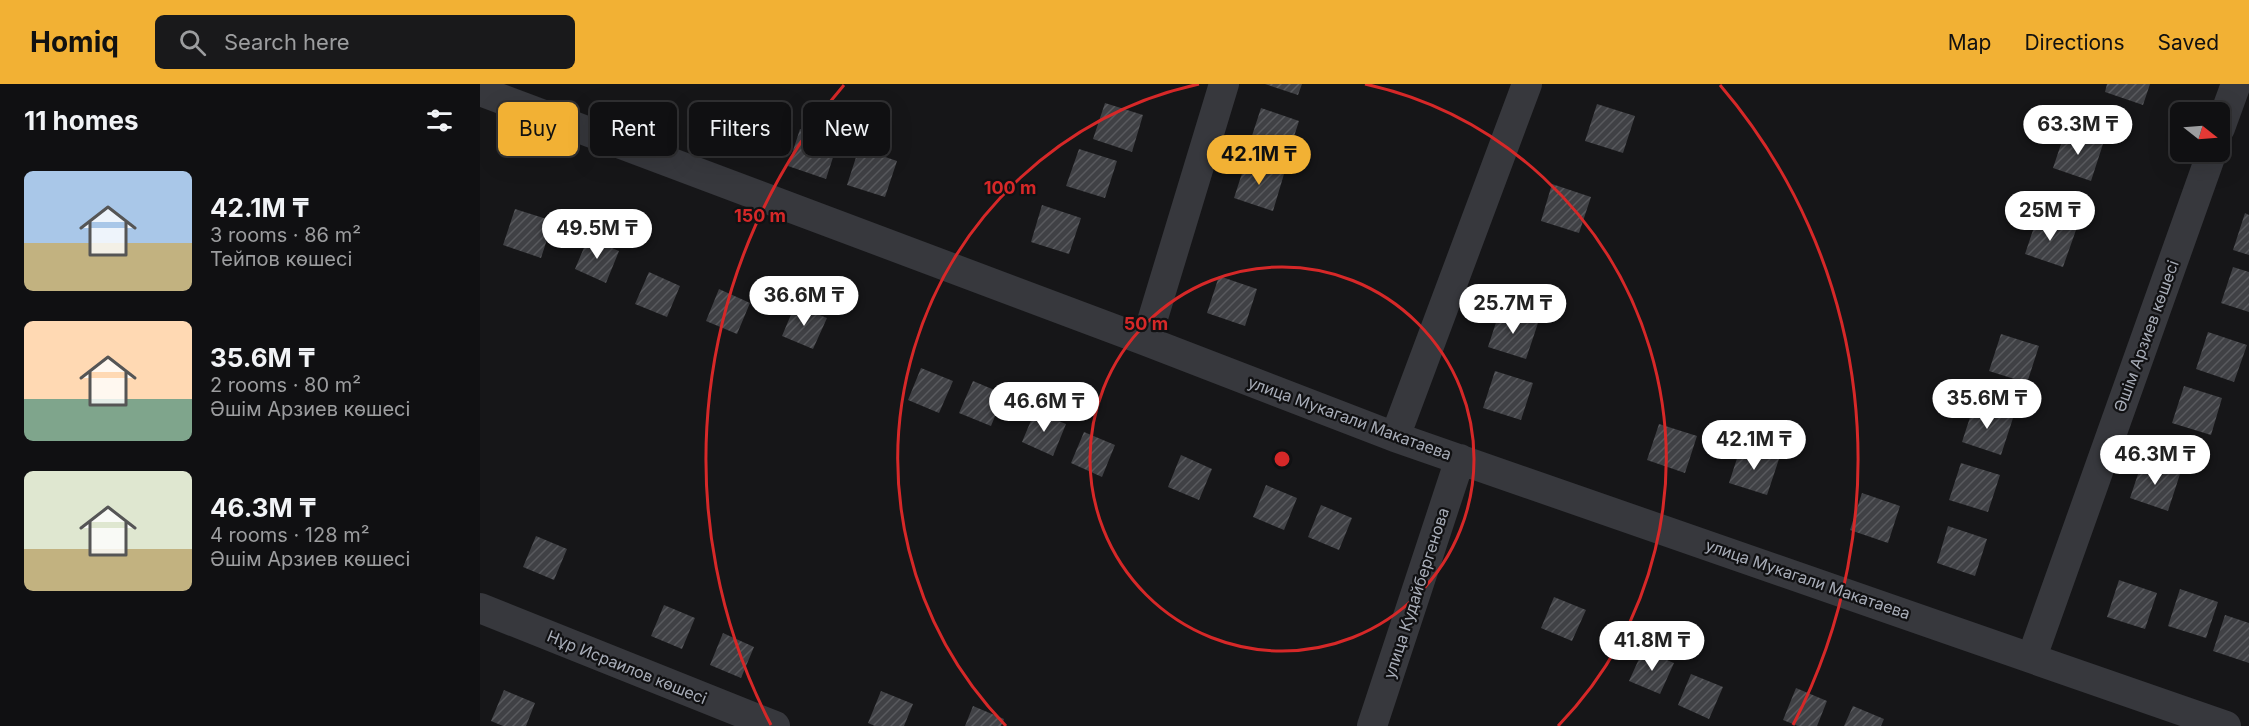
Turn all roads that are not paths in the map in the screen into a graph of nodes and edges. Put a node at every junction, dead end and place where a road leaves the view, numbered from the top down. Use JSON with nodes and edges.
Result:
{"nodes":[{"id":1,"x":1224,"y":84,"type":"edge"},
{"id":2,"x":1527,"y":84,"type":"edge"},
{"id":3,"x":2236,"y":84,"type":"edge"},
{"id":4,"x":480,"y":91,"type":"edge"},
{"id":5,"x":2229,"y":102,"type":"edge"},
{"id":6,"x":2207,"y":162,"type":"edge"},
{"id":7,"x":1146,"y":341,"type":"junction"},
{"id":8,"x":1395,"y":437,"type":"junction"},
{"id":9,"x":1460,"y":459,"type":"junction"},
{"id":10,"x":480,"y":608,"type":"edge"},
{"id":11,"x":2032,"y":657,"type":"junction"},
{"id":12,"x":2212,"y":724,"type":"edge"},
{"id":13,"x":775,"y":726,"type":"edge"},
{"id":14,"x":1372,"y":726,"type":"edge"}],
"edges":[{"from":1,"to":7,"type":"street"},
{"from":2,"to":8,"type":"street"},
{"from":3,"to":5,"type":"street"},
{"from":4,"to":7,"type":"street","name":"улица Мукагали Макатаева"},
{"from":6,"to":11,"type":"street","name":"Әшім Арзиев көшесі"},
{"from":7,"to":8,"type":"street","name":"улица Мукагали Макатаева"},
{"from":8,"to":9,"type":"street","name":"улица Мукагали Макатаева"},
{"from":9,"to":11,"type":"street","name":"улица Мукагали Макатаева"},
{"from":9,"to":14,"type":"street","name":"улица Кудайбергенова"},
{"from":10,"to":13,"type":"street","name":"Нұр Исраилов көшесі"},
{"from":11,"to":12,"type":"street","name":"улица Мукагали Макатаева"}]}
